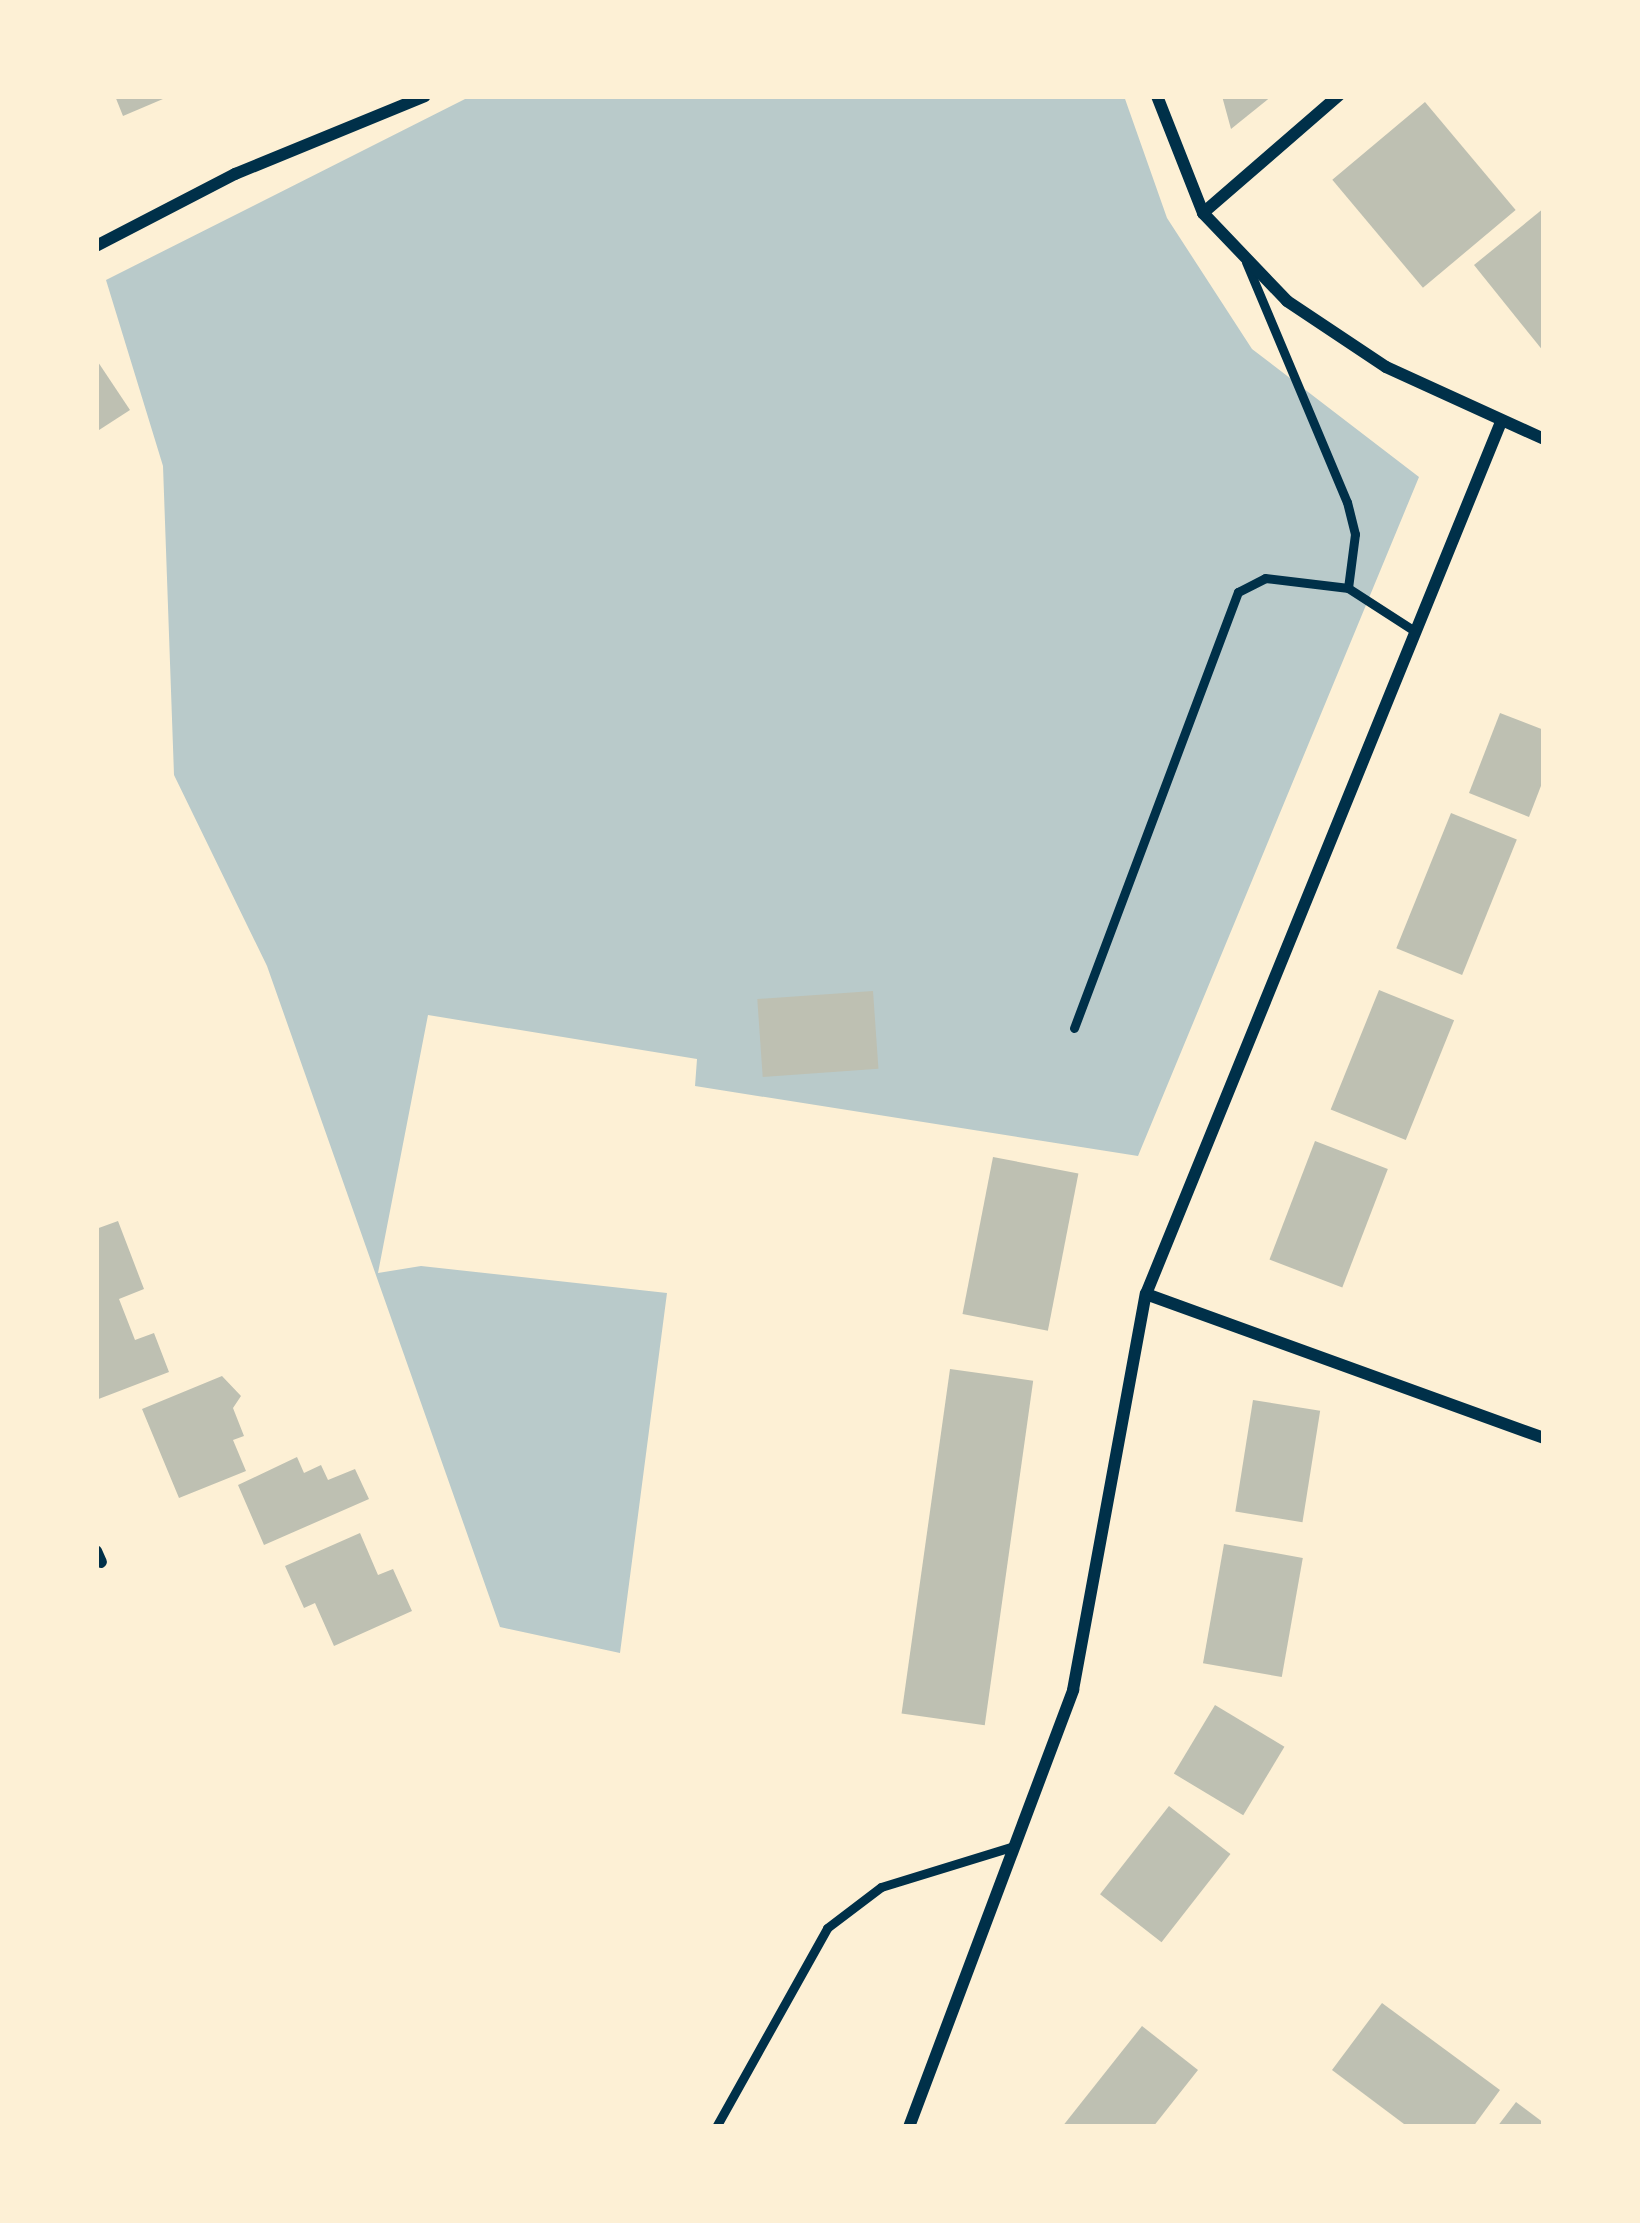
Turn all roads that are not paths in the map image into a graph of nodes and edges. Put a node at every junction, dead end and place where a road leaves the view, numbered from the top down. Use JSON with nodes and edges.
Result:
{"nodes":[{"id":1,"x":425,"y":96,"type":"edge"},
{"id":2,"x":1157,"y":96,"type":"edge"},
{"id":3,"x":1338,"y":96,"type":"edge"},
{"id":4,"x":1203,"y":213,"type":"junction"},
{"id":5,"x":96,"y":247,"type":"edge"},
{"id":6,"x":1243,"y":254,"type":"junction"},
{"id":7,"x":1501,"y":422,"type":"junction"},
{"id":8,"x":1544,"y":439,"type":"edge"},
{"id":9,"x":1348,"y":588,"type":"junction"},
{"id":10,"x":1413,"y":630,"type":"junction"},
{"id":11,"x":1074,"y":1028,"type":"dead end"},
{"id":12,"x":1146,"y":1294,"type":"junction"},
{"id":13,"x":1544,"y":1438,"type":"edge"},
{"id":14,"x":1014,"y":1846,"type":"junction"},
{"id":15,"x":716,"y":2127,"type":"edge"},
{"id":16,"x":909,"y":2127,"type":"edge"}],
"edges":[{"from":1,"to":5,"type":"street"},
{"from":2,"to":4,"type":"street"},
{"from":3,"to":4,"type":"street"},
{"from":4,"to":6,"type":"street"},
{"from":6,"to":7,"type":"street"},
{"from":6,"to":9,"type":"lane"},
{"from":7,"to":8,"type":"street"},
{"from":7,"to":10,"type":"street"},
{"from":9,"to":10,"type":"lane"},
{"from":9,"to":11,"type":"lane"},
{"from":10,"to":12,"type":"street"},
{"from":12,"to":13,"type":"street"},
{"from":12,"to":14,"type":"street"},
{"from":14,"to":15,"type":"lane"},
{"from":14,"to":16,"type":"street"}]}
